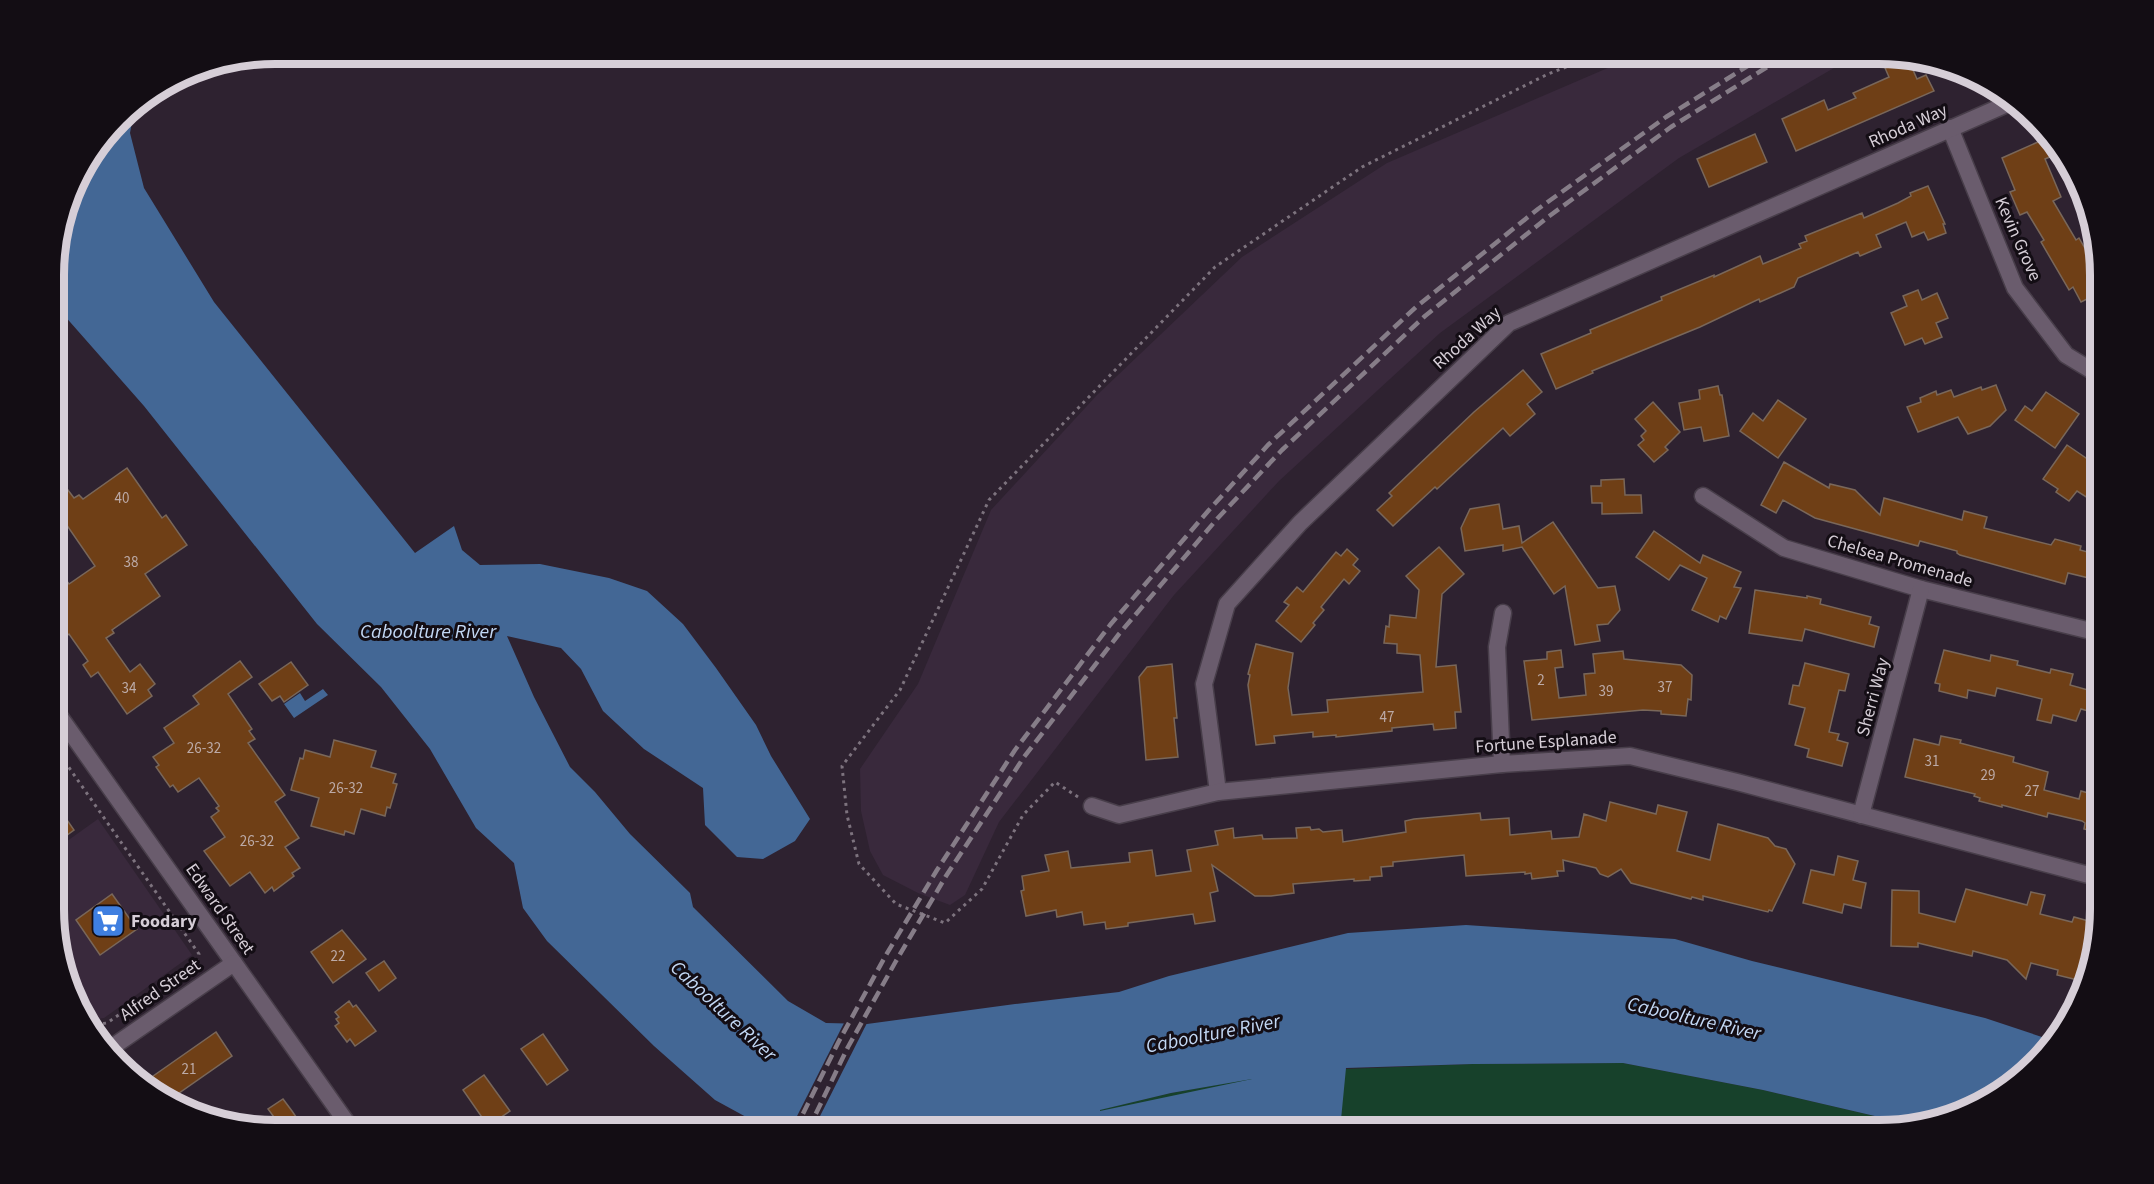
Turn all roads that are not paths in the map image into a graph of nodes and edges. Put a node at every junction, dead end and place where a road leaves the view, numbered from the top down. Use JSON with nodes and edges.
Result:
{"nodes":[{"id":1,"x":2004,"y":105,"type":"edge"},
{"id":2,"x":1950,"y":128,"type":"junction"},
{"id":3,"x":2090,"y":370,"type":"edge"},
{"id":4,"x":1703,"y":496,"type":"dead end"},
{"id":5,"x":1921,"y":589,"type":"junction"},
{"id":6,"x":1503,"y":613,"type":"dead end"},
{"id":7,"x":2090,"y":631,"type":"edge"},
{"id":8,"x":64,"y":722,"type":"edge"},
{"id":9,"x":1502,"y":764,"type":"junction"},
{"id":10,"x":1218,"y":792,"type":"junction"},
{"id":11,"x":1092,"y":806,"type":"road end"},
{"id":12,"x":1861,"y":815,"type":"junction"},
{"id":13,"x":2090,"y":875,"type":"edge"},
{"id":14,"x":234,"y":963,"type":"junction"},
{"id":15,"x":115,"y":1045,"type":"edge"},
{"id":16,"x":345,"y":1120,"type":"edge"}],
"edges":[{"from":1,"to":2,"type":"street","name":"Rhoda Way"},
{"from":2,"to":3,"type":"street","name":"Kevin Grove"},
{"from":2,"to":10,"type":"street","name":"Rhoda Way"},
{"from":4,"to":5,"type":"street","name":"Chelsea Promenade"},
{"from":5,"to":7,"type":"street","name":"Chelsea Promenade"},
{"from":5,"to":12,"type":"street","name":"Sherri Way"},
{"from":6,"to":9,"type":"street"},
{"from":8,"to":14,"type":"street","name":"Edward Street"},
{"from":9,"to":10,"type":"street","name":"Fortune Esplanade"},
{"from":9,"to":12,"type":"street","name":"Fortune Esplanade"},
{"from":10,"to":11,"type":"street","name":"Fortune Esplanade"},
{"from":12,"to":13,"type":"street","name":"Fortune Esplanade"},
{"from":14,"to":15,"type":"street","name":"Alfred Street"},
{"from":14,"to":16,"type":"street","name":"Edward Street"}]}
